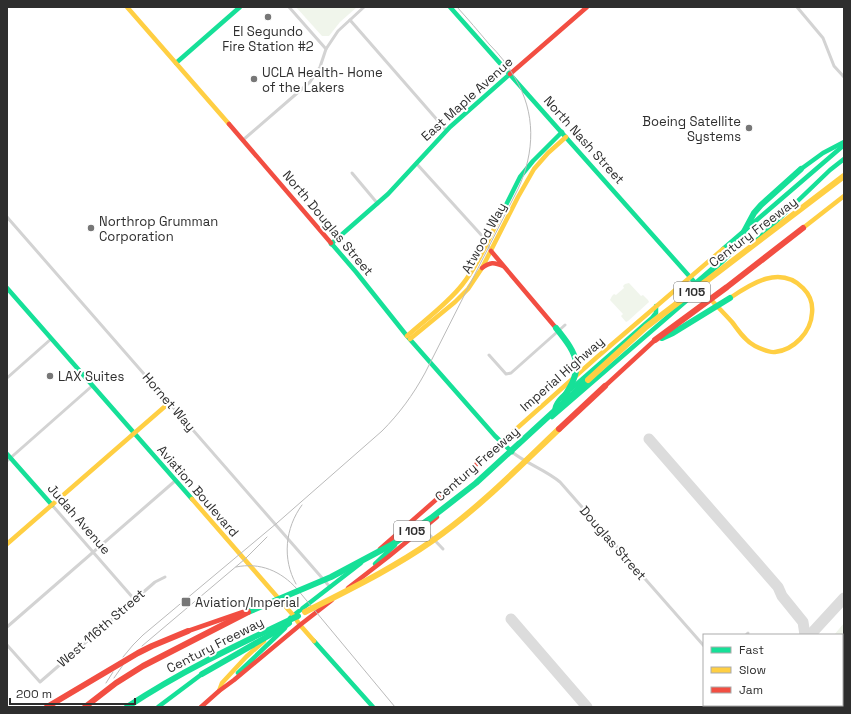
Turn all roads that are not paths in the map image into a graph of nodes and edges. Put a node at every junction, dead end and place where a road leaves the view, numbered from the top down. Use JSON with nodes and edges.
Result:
{"nodes":[{"id":1,"x":127,"y":7,"type":"edge"},
{"id":2,"x":240,"y":7,"type":"edge"},
{"id":3,"x":289,"y":7,"type":"edge"},
{"id":4,"x":364,"y":7,"type":"edge"},
{"id":5,"x":450,"y":7,"type":"edge"},
{"id":6,"x":587,"y":7,"type":"edge"},
{"id":7,"x":797,"y":7,"type":"edge"},
{"id":8,"x":350,"y":20,"type":"junction"},
{"id":9,"x":326,"y":49,"type":"junction"},
{"id":10,"x":176,"y":63,"type":"junction"},
{"id":11,"x":510,"y":74,"type":"junction"},
{"id":12,"x":844,"y":77,"type":"edge"},
{"id":13,"x":446,"y":130,"type":"junction"},
{"id":14,"x":564,"y":135,"type":"junction"},
{"id":15,"x":243,"y":140,"type":"junction"},
{"id":16,"x":844,"y":142,"type":"edge"},
{"id":17,"x":844,"y":145,"type":"edge"},
{"id":18,"x":844,"y":158,"type":"edge"},
{"id":19,"x":416,"y":163,"type":"junction"},
{"id":20,"x":352,"y":173,"type":"dead end"},
{"id":21,"x":844,"y":176,"type":"edge"},
{"id":22,"x":844,"y":196,"type":"edge"},
{"id":23,"x":378,"y":204,"type":"junction"},
{"id":24,"x":7,"y":216,"type":"edge"},
{"id":25,"x":486,"y":243,"type":"junction"},
{"id":26,"x":331,"y":244,"type":"junction"},
{"id":27,"x":491,"y":251,"type":"junction"},
{"id":28,"x":504,"y":267,"type":"junction"},
{"id":29,"x":482,"y":268,"type":"junction"},
{"id":30,"x":690,"y":277,"type":"junction"},
{"id":31,"x":701,"y":289,"type":"junction"},
{"id":32,"x":8,"y":292,"type":"edge"},
{"id":33,"x":565,"y":325,"type":"dead end"},
{"id":34,"x":646,"y":327,"type":"junction"},
{"id":35,"x":409,"y":337,"type":"junction"},
{"id":36,"x":51,"y":339,"type":"junction"},
{"id":37,"x":655,"y":340,"type":"junction"},
{"id":38,"x":489,"y":355,"type":"dead end"},
{"id":39,"x":598,"y":361,"type":"junction"},
{"id":40,"x":606,"y":370,"type":"junction"},
{"id":41,"x":7,"y":378,"type":"edge"},
{"id":42,"x":92,"y":386,"type":"junction"},
{"id":43,"x":170,"y":402,"type":"junction"},
{"id":44,"x":554,"y":416,"type":"junction"},
{"id":45,"x":547,"y":417,"type":"junction"},
{"id":46,"x":134,"y":434,"type":"junction"},
{"id":47,"x":501,"y":443,"type":"junction"},
{"id":48,"x":512,"y":452,"type":"junction"},
{"id":49,"x":8,"y":457,"type":"edge"},
{"id":50,"x":175,"y":481,"type":"junction"},
{"id":51,"x":52,"y":505,"type":"junction"},
{"id":52,"x":417,"y":518,"type":"junction"},
{"id":53,"x":423,"y":528,"type":"junction"},
{"id":54,"x":7,"y":544,"type":"edge"},
{"id":55,"x":443,"y":549,"type":"dead end"},
{"id":56,"x":93,"y":552,"type":"junction"},
{"id":57,"x":370,"y":571,"type":"junction"},
{"id":58,"x":165,"y":577,"type":"dead end"},
{"id":59,"x":330,"y":587,"type":"junction"},
{"id":60,"x":134,"y":599,"type":"junction"},
{"id":61,"x":254,"y":609,"type":"junction"},
{"id":62,"x":296,"y":616,"type":"junction"},
{"id":63,"x":300,"y":625,"type":"junction"},
{"id":64,"x":7,"y":627,"type":"edge"},
{"id":65,"x":7,"y":645,"type":"edge"},
{"id":66,"x":703,"y":645,"type":"edge"},
{"id":67,"x":234,"y":680,"type":"junction"},
{"id":68,"x":219,"y":691,"type":"junction"},
{"id":69,"x":47,"y":707,"type":"edge"},
{"id":70,"x":85,"y":707,"type":"edge"},
{"id":71,"x":128,"y":707,"type":"edge"},
{"id":72,"x":158,"y":707,"type":"edge"},
{"id":73,"x":201,"y":707,"type":"edge"},
{"id":74,"x":373,"y":707,"type":"edge"}],
"edges":[{"from":1,"to":10,"type":"main road","name":"North Douglas Street"},
{"from":2,"to":10,"type":"main road"},
{"from":3,"to":9,"type":"street"},
{"from":4,"to":8,"type":"street"},
{"from":5,"to":11,"type":"main road","name":"North Nash Street"},
{"from":6,"to":11,"type":"main road","name":"East Maple Avenue"},
{"from":7,"to":12,"type":"street"},
{"from":8,"to":9,"type":"street"},
{"from":8,"to":13,"type":"street"},
{"from":9,"to":15,"type":"street"},
{"from":10,"to":15,"type":"main road","name":"North Douglas Street"},
{"from":11,"to":13,"type":"main road","name":"East Maple Avenue"},
{"from":11,"to":14,"type":"main road","name":"North Nash Street"},
{"from":13,"to":19,"type":"main road","name":"East Maple Avenue"},
{"from":14,"to":25,"type":"main road","name":"Atwood Way"},
{"from":14,"to":27,"type":"main road","name":"Atwood Way"},
{"from":14,"to":30,"type":"main road","name":"North Nash Street"},
{"from":15,"to":26,"type":"main road","name":"North Douglas Street"},
{"from":16,"to":34,"type":"main road","bridge":true},
{"from":17,"to":30,"type":"main road","name":"Imperial Highway"},
{"from":18,"to":31,"type":"main road","name":"Imperial Highway"},
{"from":19,"to":23,"type":"main road","name":"East Maple Avenue"},
{"from":19,"to":25,"type":"street"},
{"from":20,"to":23,"type":"street"},
{"from":21,"to":34,"type":"main road","name":"Century Freeway","number":"I 105","bridge":true},
{"from":22,"to":37,"type":"main road","name":"Century Freeway","number":"I 105","bridge":true},
{"from":23,"to":26,"type":"main road","name":"East Maple Avenue"},
{"from":24,"to":43,"type":"street","name":"Hornet Way"},
{"from":25,"to":27,"type":"street"},
{"from":25,"to":35,"type":"main road","name":"Atwood Way"},
{"from":26,"to":35,"type":"main road","name":"North Douglas Street"},
{"from":27,"to":28,"type":"main road"},
{"from":27,"to":29,"type":"main road","name":"Atwood Way"},
{"from":28,"to":29,"type":"main road"},
{"from":28,"to":45,"type":"main road","bridge":true},
{"from":29,"to":35,"type":"main road","name":"Atwood Way"},
{"from":30,"to":31,"type":"main road","name":"North Nash Street"},
{"from":30,"to":39,"type":"main road","name":"Imperial Highway"},
{"from":31,"to":37,"type":"main road","name":"North Nash Street","bridge":true},
{"from":31,"to":40,"type":"main road","name":"Imperial Highway"},
{"from":32,"to":36,"type":"main road","name":"Aviation Boulevard"},
{"from":33,"to":38,"type":"street"},
{"from":34,"to":45,"type":"main road","name":"Century Freeway","number":"I 105","bridge":true},
{"from":35,"to":47,"type":"main road","name":"North Douglas Street"},
{"from":36,"to":41,"type":"street"},
{"from":36,"to":42,"type":"main road","name":"Aviation Boulevard"},
{"from":37,"to":62,"type":"main road","name":"Century Freeway","number":"I 105","bridge":true},
{"from":39,"to":40,"type":"street"},
{"from":39,"to":44,"type":"main road"},
{"from":39,"to":47,"type":"main road","name":"Imperial Highway"},
{"from":40,"to":44,"type":"main road","name":"Imperial Highway"},
{"from":42,"to":46,"type":"main road","name":"Aviation Boulevard"},
{"from":42,"to":49,"type":"street"},
{"from":43,"to":46,"type":"main road"},
{"from":43,"to":59,"type":"street","name":"Hornet Way"},
{"from":44,"to":48,"type":"main road","name":"Imperial Highway"},
{"from":45,"to":61,"type":"main road","name":"Century Freeway","number":"I 105","bridge":true},
{"from":46,"to":50,"type":"main road","name":"Aviation Boulevard"},
{"from":46,"to":51,"type":"main road"},
{"from":47,"to":48,"type":"main road","name":"North Douglas Street"},
{"from":47,"to":52,"type":"main road","name":"Imperial Highway"},
{"from":48,"to":53,"type":"main road","name":"Imperial Highway"},
{"from":48,"to":66,"type":"street","name":"Douglas Street"},
{"from":49,"to":51,"type":"main road","name":"Judah Avenue"},
{"from":50,"to":56,"type":"street"},
{"from":50,"to":62,"type":"main road","name":"Aviation Boulevard"},
{"from":51,"to":54,"type":"main road"},
{"from":51,"to":56,"type":"street","name":"Judah Avenue"},
{"from":52,"to":57,"type":"main road"},
{"from":52,"to":59,"type":"main road","name":"Imperial Highway"},
{"from":53,"to":55,"type":"street"},
{"from":53,"to":57,"type":"main road","name":"Imperial Highway"},
{"from":56,"to":60,"type":"street","name":"Judah Avenue"},
{"from":56,"to":64,"type":"street"},
{"from":57,"to":63,"type":"main road","name":"Imperial Highway"},
{"from":58,"to":60,"type":"street","name":"West 116th Street"},
{"from":59,"to":62,"type":"main road","name":"Imperial Highway"},
{"from":60,"to":65,"type":"street","name":"West 116th Street"},
{"from":61,"to":69,"type":"main road","bridge":true},
{"from":61,"to":70,"type":"main road","name":"Century Freeway","number":"I 105","bridge":true},
{"from":62,"to":63,"type":"main road","name":"Aviation Boulevard"},
{"from":62,"to":67,"type":"main road"},
{"from":62,"to":68,"type":"main road"},
{"from":62,"to":71,"type":"main road","name":"Century Freeway","number":"I 105","bridge":true},
{"from":62,"to":72,"type":"main road","bridge":true},
{"from":63,"to":67,"type":"main road","name":"Imperial Highway"},
{"from":63,"to":74,"type":"main road","name":"Aviation Boulevard"},
{"from":67,"to":68,"type":"main road"},
{"from":68,"to":73,"type":"main road"}]}
